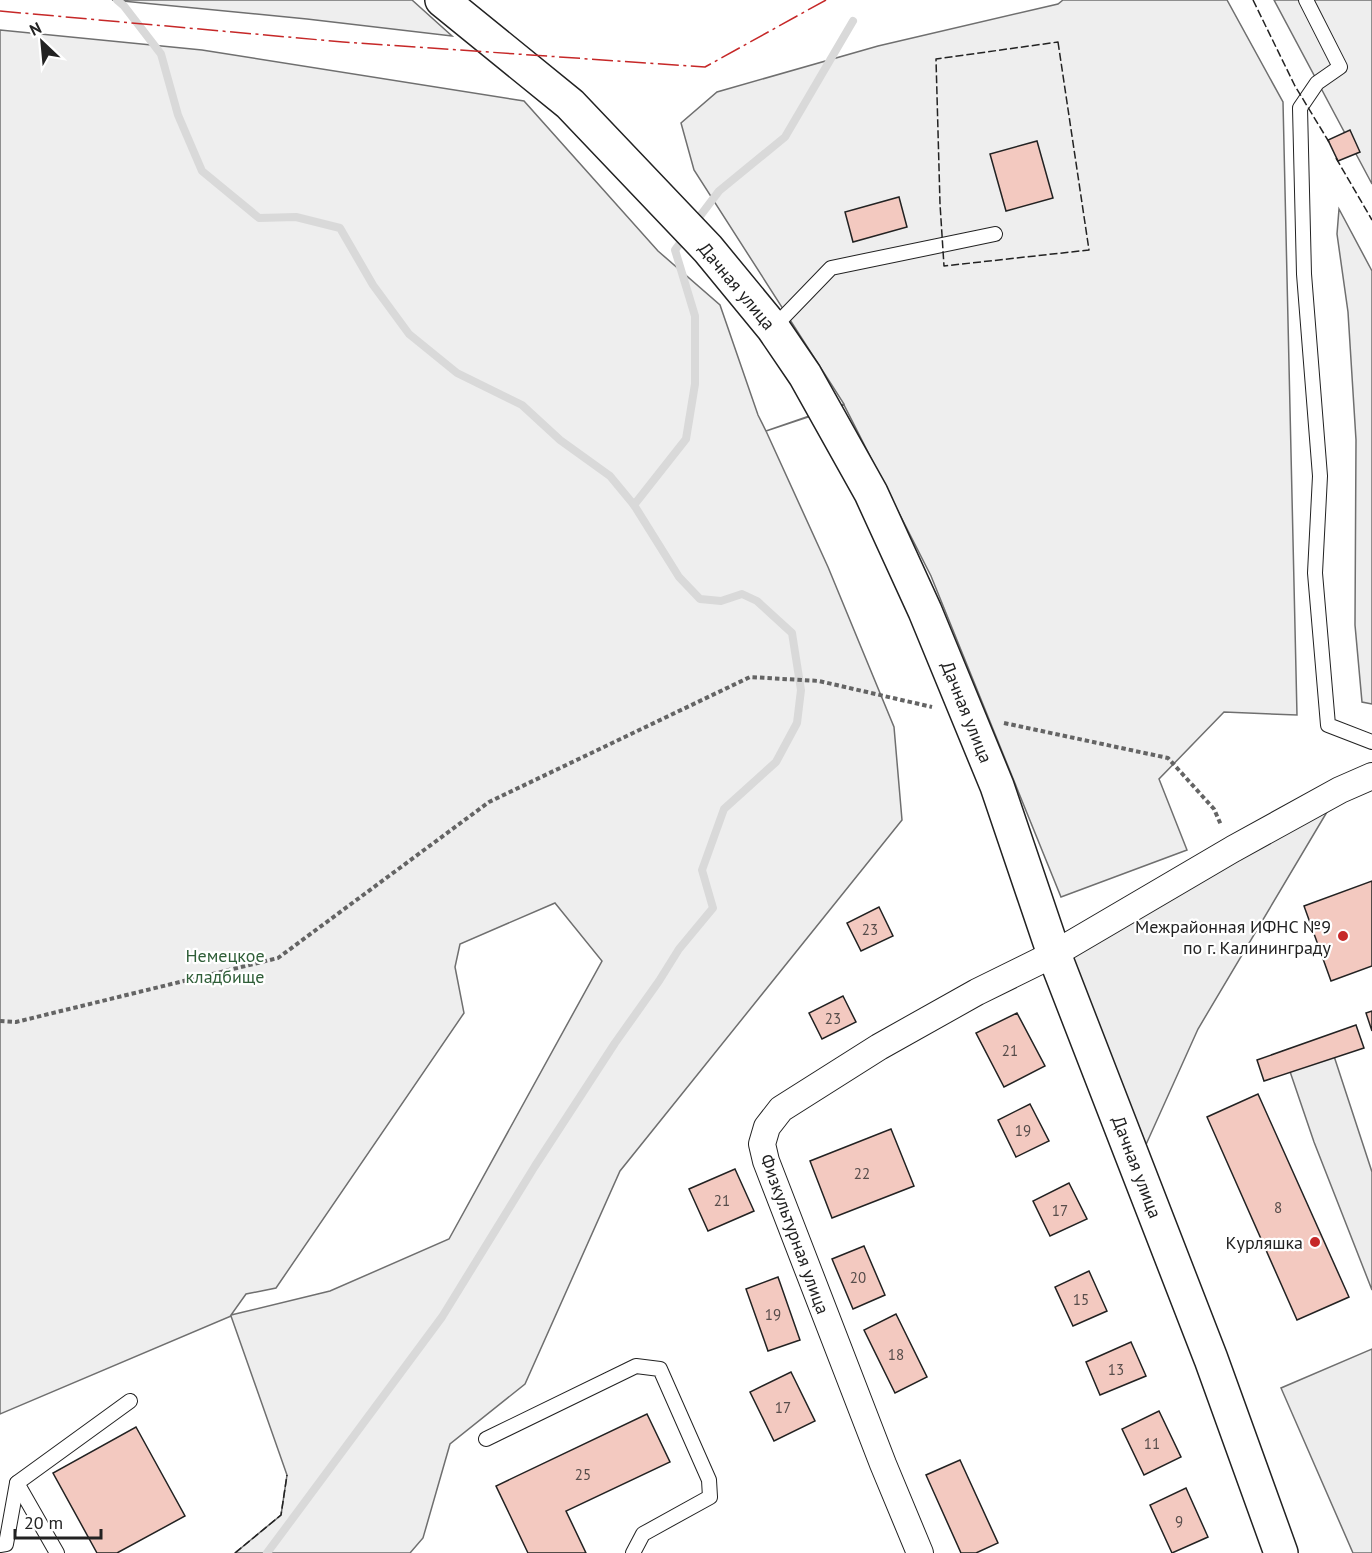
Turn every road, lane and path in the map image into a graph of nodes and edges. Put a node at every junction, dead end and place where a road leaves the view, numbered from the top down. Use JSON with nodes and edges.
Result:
{"nodes":[{"id":1,"x":442,"y":0,"type":"edge"},
{"id":2,"x":1306,"y":0,"type":"edge"},
{"id":3,"x":995,"y":234,"type":"dead end"},
{"id":4,"x":773,"y":327,"type":"junction"},
{"id":5,"x":969,"y":715,"type":"junction"},
{"id":6,"x":1372,"y":742,"type":"edge"},
{"id":7,"x":1372,"y":776,"type":"edge"},
{"id":8,"x":1233,"y":849,"type":"junction"},
{"id":9,"x":1054,"y":954,"type":"junction"},
{"id":10,"x":0,"y":1022,"type":"edge"},
{"id":11,"x":130,"y":1401,"type":"dead end"},
{"id":12,"x":486,"y":1439,"type":"dead end"},
{"id":13,"x":17,"y":1483,"type":"junction"},
{"id":14,"x":0,"y":1545,"type":"edge"},
{"id":15,"x":57,"y":1553,"type":"edge"},
{"id":16,"x":633,"y":1553,"type":"edge"},
{"id":17,"x":920,"y":1553,"type":"edge"},
{"id":18,"x":1281,"y":1553,"type":"edge"}],
"edges":[{"from":1,"to":4,"type":"street","name":"Дачная улица"},
{"from":2,"to":6,"type":"lane"},
{"from":3,"to":4,"type":"lane"},
{"from":4,"to":5,"type":"street","name":"Дачная улица"},
{"from":5,"to":8,"type":"path"},
{"from":5,"to":9,"type":"street","name":"Дачная улица"},
{"from":5,"to":10,"type":"path"},
{"from":7,"to":8,"type":"street","name":"Физкультурная улица"},
{"from":8,"to":9,"type":"street","name":"Физкультурная улица"},
{"from":9,"to":17,"type":"street","name":"Физкультурная улица"},
{"from":9,"to":18,"type":"street","name":"Дачная улица"},
{"from":11,"to":13,"type":"lane"},
{"from":12,"to":16,"type":"lane"},
{"from":13,"to":14,"type":"lane"},
{"from":13,"to":15,"type":"lane"}]}
